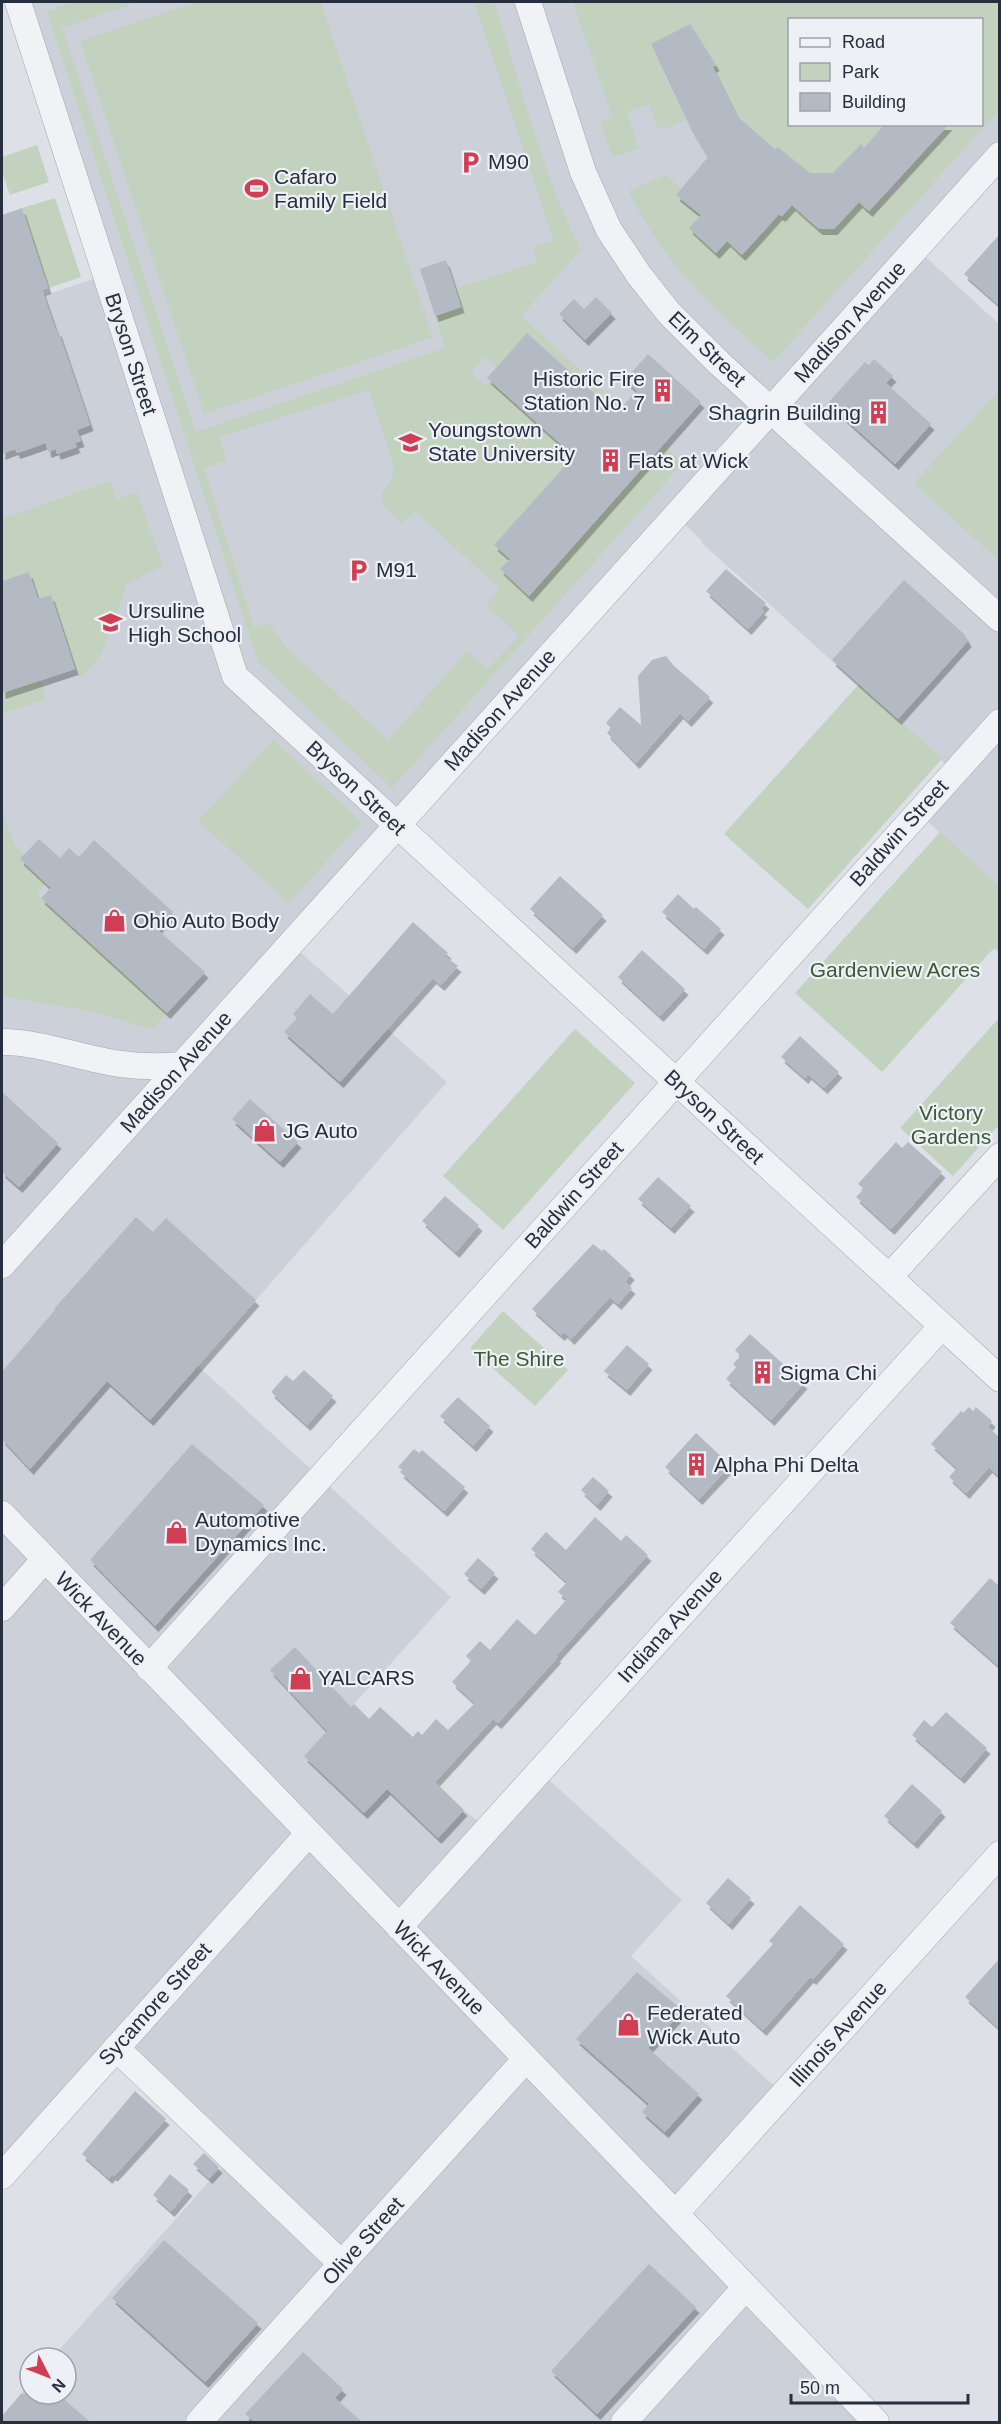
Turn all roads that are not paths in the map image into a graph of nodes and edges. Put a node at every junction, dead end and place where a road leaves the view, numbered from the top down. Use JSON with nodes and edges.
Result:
{"nodes":[{"id":1,"x":18,"y":2,"type":"edge"},
{"id":2,"x":528,"y":2,"type":"edge"},
{"id":3,"x":2,"y":7,"type":"edge"},
{"id":4,"x":999,"y":155,"type":"edge"},
{"id":5,"x":771,"y":410,"type":"junction"},
{"id":6,"x":999,"y":619,"type":"edge"},
{"id":7,"x":999,"y":722,"type":"edge"},
{"id":8,"x":397,"y":825,"type":"junction"},
{"id":9,"x":2,"y":1042,"type":"edge"},
{"id":10,"x":182,"y":1065,"type":"junction"},
{"id":11,"x":676,"y":1082,"type":"junction"},
{"id":12,"x":999,"y":1156,"type":"edge"},
{"id":13,"x":2,"y":1265,"type":"edge"},
{"id":14,"x":889,"y":1277,"type":"junction"},
{"id":15,"x":942,"y":1326,"type":"junction"},
{"id":16,"x":999,"y":1379,"type":"edge"},
{"id":17,"x":2,"y":1514,"type":"edge"},
{"id":18,"x":44,"y":1560,"type":"junction"},
{"id":19,"x":2,"y":1608,"type":"edge"},
{"id":20,"x":149,"y":1668,"type":"junction"},
{"id":21,"x":309,"y":1833,"type":"junction"},
{"id":22,"x":999,"y":1854,"type":"edge"},
{"id":23,"x":399,"y":1927,"type":"junction"},
{"id":24,"x":116,"y":2048,"type":"junction"},
{"id":25,"x":526,"y":2059,"type":"junction"},
{"id":26,"x":2,"y":2176,"type":"edge"},
{"id":27,"x":676,"y":2214,"type":"junction"},
{"id":28,"x":342,"y":2264,"type":"junction"},
{"id":29,"x":746,"y":2288,"type":"junction"},
{"id":30,"x":200,"y":2422,"type":"edge"},
{"id":31,"x":624,"y":2422,"type":"edge"},
{"id":32,"x":876,"y":2422,"type":"edge"}],
"edges":[{"from":1,"to":3,"type":"street"},
{"from":1,"to":8,"type":"street","name":"Bryson Street"},
{"from":2,"to":5,"type":"street","name":"Elm Street"},
{"from":4,"to":5,"type":"street","name":"Madison Avenue"},
{"from":5,"to":6,"type":"street","name":"Elm Street"},
{"from":5,"to":8,"type":"street","name":"Madison Avenue"},
{"from":7,"to":11,"type":"street","name":"Baldwin Street"},
{"from":8,"to":10,"type":"street","name":"Madison Avenue"},
{"from":8,"to":11,"type":"street","name":"Bryson Street"},
{"from":9,"to":10,"type":"street"},
{"from":10,"to":13,"type":"street","name":"Madison Avenue"},
{"from":11,"to":14,"type":"street","name":"Bryson Street"},
{"from":11,"to":20,"type":"street","name":"Baldwin Street"},
{"from":12,"to":14,"type":"street"},
{"from":14,"to":15,"type":"street","name":"Bryson Street"},
{"from":15,"to":16,"type":"street","name":"Bryson Street"},
{"from":15,"to":23,"type":"street","name":"Indiana Avenue"},
{"from":17,"to":18,"type":"street","name":"Wick Avenue"},
{"from":18,"to":19,"type":"street"},
{"from":18,"to":20,"type":"street","name":"Wick Avenue"},
{"from":20,"to":21,"type":"street","name":"Wick Avenue"},
{"from":21,"to":23,"type":"street","name":"Wick Avenue"},
{"from":21,"to":24,"type":"street","name":"Sycamore Street"},
{"from":22,"to":27,"type":"street","name":"Illinois Avenue"},
{"from":23,"to":25,"type":"street","name":"Wick Avenue"},
{"from":24,"to":26,"type":"street","name":"Sycamore Street"},
{"from":24,"to":28,"type":"street"},
{"from":25,"to":27,"type":"street","name":"Wick Avenue"},
{"from":25,"to":28,"type":"street","name":"Olive Street"},
{"from":27,"to":29,"type":"street","name":"Wick Avenue"},
{"from":28,"to":30,"type":"street","name":"Olive Street"},
{"from":29,"to":31,"type":"street"},
{"from":29,"to":32,"type":"street","name":"Wick Avenue"}]}
